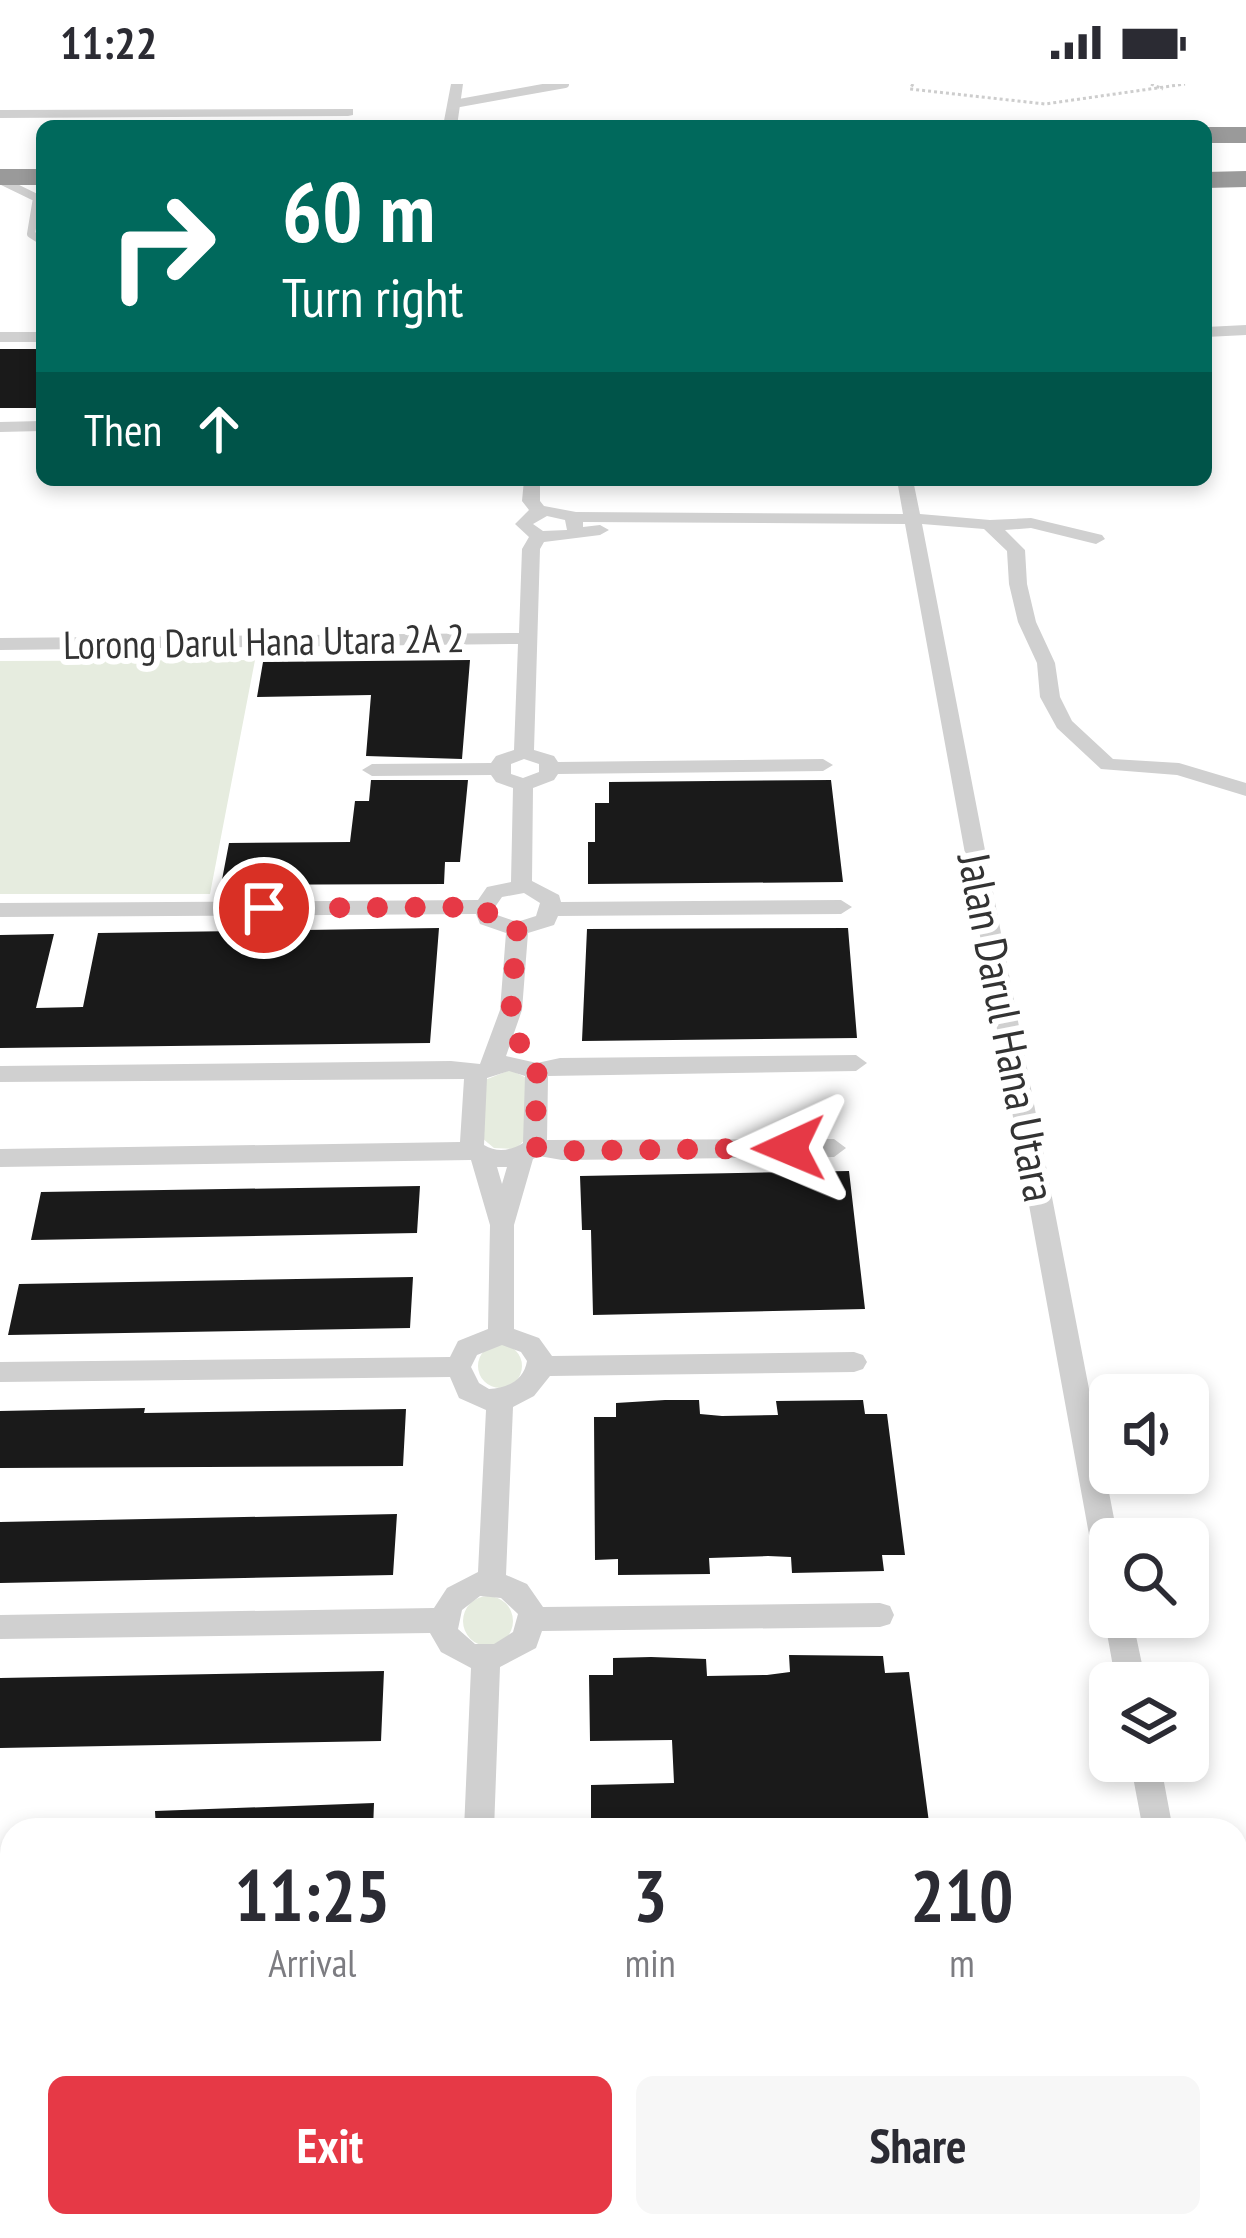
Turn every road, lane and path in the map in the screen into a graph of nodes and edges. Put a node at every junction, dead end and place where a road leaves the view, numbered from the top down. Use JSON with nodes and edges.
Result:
{"nodes":[{"id":1,"x":457,"y":84,"type":"edge"},
{"id":2,"x":501,"y":84,"type":"edge"},
{"id":3,"x":566,"y":84,"type":"edge"},
{"id":4,"x":913,"y":84,"type":"edge"},
{"id":5,"x":1151,"y":84,"type":"edge"},
{"id":6,"x":1185,"y":84,"type":"edge"},
{"id":7,"x":1174,"y":89,"type":"junction"},
{"id":8,"x":501,"y":99,"type":"junction"},
{"id":9,"x":454,"y":104,"type":"junction"},
{"id":10,"x":348,"y":112,"type":"dead end"},
{"id":11,"x":0,"y":114,"type":"edge"},
{"id":12,"x":451,"y":120,"type":"edge"},
{"id":13,"x":1212,"y":135,"type":"edge"},
{"id":14,"x":1246,"y":135,"type":"edge"},
{"id":15,"x":0,"y":158,"type":"edge"},
{"id":16,"x":36,"y":158,"type":"edge"},
{"id":17,"x":0,"y":178,"type":"edge"},
{"id":18,"x":1246,"y":179,"type":"edge"},
{"id":19,"x":1212,"y":180,"type":"edge"},
{"id":20,"x":36,"y":191,"type":"edge"},
{"id":21,"x":1246,"y":330,"type":"edge"},
{"id":22,"x":1212,"y":332,"type":"edge"},
{"id":23,"x":36,"y":337,"type":"edge"},
{"id":24,"x":0,"y":338,"type":"edge"},
{"id":25,"x":36,"y":426,"type":"edge"},
{"id":26,"x":0,"y":427,"type":"edge"},
{"id":27,"x":532,"y":486,"type":"edge"},
{"id":28,"x":906,"y":486,"type":"edge"},
{"id":29,"x":539,"y":512,"type":"junction"},
{"id":30,"x":573,"y":523,"type":"junction"},
{"id":31,"x":914,"y":524,"type":"junction"},
{"id":32,"x":990,"y":526,"type":"junction"},
{"id":33,"x":539,"y":536,"type":"junction"},
{"id":34,"x":1096,"y":538,"type":"dead end"},
{"id":35,"x":528,"y":638,"type":"junction"},
{"id":36,"x":0,"y":644,"type":"edge"},
{"id":37,"x":524,"y":753,"type":"junction"},
{"id":38,"x":824,"y":765,"type":"dead end"},
{"id":39,"x":551,"y":768,"type":"junction"},
{"id":40,"x":498,"y":769,"type":"junction"},
{"id":41,"x":372,"y":770,"type":"dead end"},
{"id":42,"x":523,"y":784,"type":"junction"},
{"id":43,"x":1246,"y":790,"type":"edge"},
{"id":44,"x":520,"y":886,"type":"junction"},
{"id":45,"x":484,"y":907,"type":"junction"},
{"id":46,"x":841,"y":907,"type":"dead end"},
{"id":47,"x":552,"y":909,"type":"junction"},
{"id":48,"x":0,"y":910,"type":"edge"},
{"id":49,"x":517,"y":929,"type":"junction"},
{"id":50,"x":511,"y":1010,"type":"junction"},
{"id":51,"x":856,"y":1063,"type":"dead end"},
{"id":52,"x":531,"y":1068,"type":"junction"},
{"id":53,"x":484,"y":1069,"type":"junction"},
{"id":54,"x":0,"y":1074,"type":"edge"},
{"id":55,"x":834,"y":1148,"type":"dead end"},
{"id":56,"x":528,"y":1152,"type":"junction"},
{"id":57,"x":477,"y":1153,"type":"junction"},
{"id":58,"x":0,"y":1158,"type":"edge"},
{"id":59,"x":502,"y":1226,"type":"junction"},
{"id":60,"x":501,"y":1335,"type":"junction"},
{"id":61,"x":854,"y":1362,"type":"dead end"},
{"id":62,"x":540,"y":1366,"type":"junction"},
{"id":63,"x":458,"y":1367,"type":"junction"},
{"id":64,"x":0,"y":1372,"type":"edge"},
{"id":65,"x":500,"y":1400,"type":"junction"},
{"id":66,"x":1100,"y":1518,"type":"edge"},
{"id":67,"x":492,"y":1583,"type":"junction"},
{"id":68,"x":880,"y":1615,"type":"dead end"},
{"id":69,"x":532,"y":1619,"type":"junction"},
{"id":70,"x":443,"y":1620,"type":"junction"},
{"id":71,"x":0,"y":1627,"type":"edge"},
{"id":72,"x":485,"y":1659,"type":"junction"},
{"id":73,"x":1149,"y":1782,"type":"edge"},
{"id":74,"x":479,"y":1818,"type":"edge"},
{"id":75,"x":1156,"y":1818,"type":"edge"}],
"edges":[{"from":1,"to":9,"type":"street"},
{"from":2,"to":8,"type":"lane"},
{"from":3,"to":8,"type":"lane"},
{"from":4,"to":7,"type":"path"},
{"from":5,"to":7,"type":"path"},
{"from":6,"to":7,"type":"path"},
{"from":8,"to":9,"type":"lane"},
{"from":9,"to":12,"type":"street"},
{"from":10,"to":11,"type":"street"},
{"from":13,"to":14,"type":"highway"},
{"from":15,"to":16,"type":"highway"},
{"from":17,"to":20,"type":"highway"},
{"from":18,"to":19,"type":"highway"},
{"from":21,"to":22,"type":"street"},
{"from":23,"to":24,"type":"street"},
{"from":25,"to":26,"type":"street"},
{"from":27,"to":29,"type":"street"},
{"from":28,"to":31,"type":"street","name":"Jalan Darul Hana Utara"},
{"from":29,"to":30,"type":"street"},
{"from":29,"to":33,"type":"street"},
{"from":30,"to":31,"type":"street"},
{"from":30,"to":33,"type":"street"},
{"from":31,"to":32,"type":"street"},
{"from":31,"to":66,"type":"street","name":"Jalan Darul Hana Utara"},
{"from":32,"to":34,"type":"street"},
{"from":32,"to":43,"type":"street"},
{"from":33,"to":35,"type":"street"},
{"from":35,"to":36,"type":"street","name":"Lorong Darul Hana Utara 2A 2"},
{"from":35,"to":37,"type":"street"},
{"from":37,"to":39,"type":"street"},
{"from":37,"to":40,"type":"street"},
{"from":38,"to":39,"type":"street"},
{"from":39,"to":42,"type":"street"},
{"from":40,"to":41,"type":"street"},
{"from":40,"to":42,"type":"street"},
{"from":42,"to":44,"type":"street"},
{"from":44,"to":45,"type":"street"},
{"from":44,"to":47,"type":"street"},
{"from":45,"to":48,"type":"street"},
{"from":45,"to":49,"type":"street"},
{"from":46,"to":47,"type":"street"},
{"from":47,"to":49,"type":"street"},
{"from":49,"to":50,"type":"street"},
{"from":50,"to":52,"type":"street"},
{"from":50,"to":53,"type":"street"},
{"from":51,"to":52,"type":"street"},
{"from":52,"to":53,"type":"street"},
{"from":52,"to":56,"type":"street"},
{"from":53,"to":54,"type":"street"},
{"from":53,"to":57,"type":"street"},
{"from":55,"to":56,"type":"street"},
{"from":56,"to":57,"type":"street"},
{"from":56,"to":59,"type":"street"},
{"from":57,"to":58,"type":"street"},
{"from":57,"to":59,"type":"street"},
{"from":59,"to":60,"type":"street"},
{"from":60,"to":62,"type":"street"},
{"from":60,"to":63,"type":"street"},
{"from":61,"to":62,"type":"street"},
{"from":62,"to":65,"type":"street"},
{"from":63,"to":64,"type":"street"},
{"from":63,"to":65,"type":"street"},
{"from":65,"to":67,"type":"street"},
{"from":67,"to":69,"type":"street"},
{"from":67,"to":70,"type":"street"},
{"from":68,"to":69,"type":"street"},
{"from":69,"to":72,"type":"street"},
{"from":70,"to":71,"type":"street"},
{"from":70,"to":72,"type":"street"},
{"from":72,"to":74,"type":"street"},
{"from":73,"to":75,"type":"street"}]}
